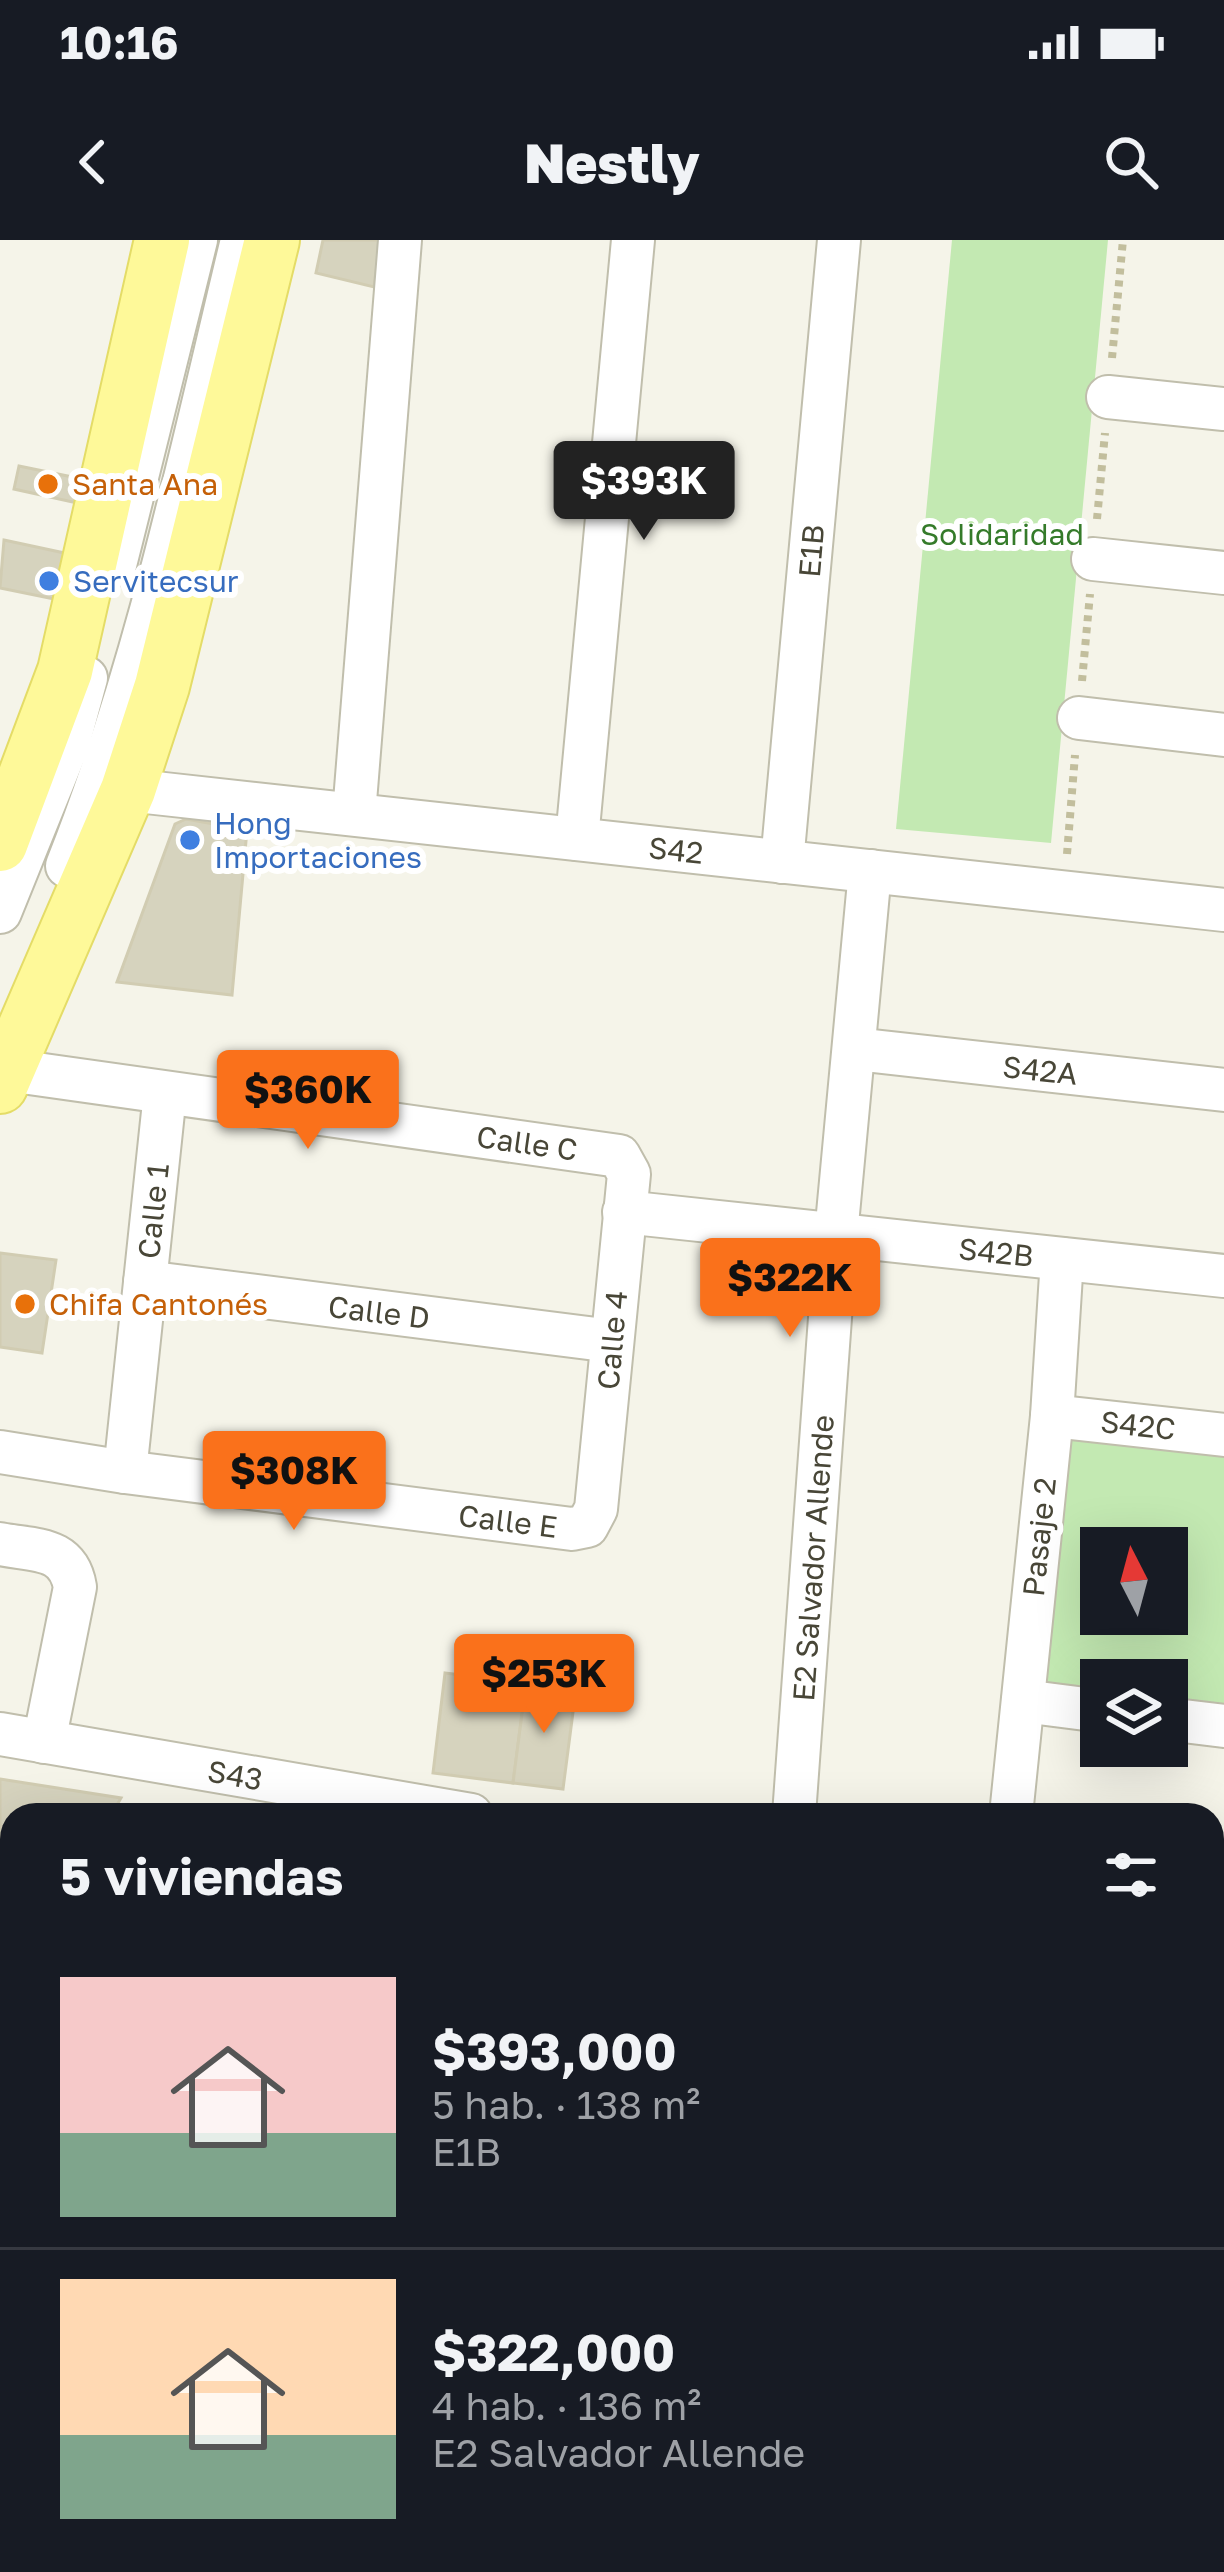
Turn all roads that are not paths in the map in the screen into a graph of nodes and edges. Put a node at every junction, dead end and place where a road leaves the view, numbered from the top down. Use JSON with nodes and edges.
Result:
{"nodes":[{"id":1,"x":169,"y":240,"type":"edge"},
{"id":2,"x":242,"y":240,"type":"edge"},
{"id":3,"x":272,"y":240,"type":"edge"},
{"id":4,"x":400,"y":240,"type":"edge"},
{"id":5,"x":633,"y":240,"type":"edge"},
{"id":6,"x":839,"y":240,"type":"edge"},
{"id":7,"x":1108,"y":397,"type":"dead end"},
{"id":8,"x":1224,"y":409,"type":"edge"},
{"id":9,"x":1093,"y":559,"type":"dead end"},
{"id":10,"x":1224,"y":573,"type":"edge"},
{"id":11,"x":1079,"y":718,"type":"dead end"},
{"id":12,"x":1224,"y":735,"type":"edge"},
{"id":13,"x":128,"y":790,"type":"junction"},
{"id":14,"x":354,"y":814,"type":"junction"},
{"id":15,"x":577,"y":839,"type":"junction"},
{"id":16,"x":0,"y":844,"type":"edge"},
{"id":17,"x":782,"y":862,"type":"junction"},
{"id":18,"x":870,"y":871,"type":"junction"},
{"id":19,"x":1224,"y":910,"type":"edge"},
{"id":20,"x":0,"y":912,"type":"edge"},
{"id":21,"x":855,"y":1049,"type":"junction"},
{"id":22,"x":3,"y":1064,"type":"edge"},
{"id":23,"x":1224,"y":1090,"type":"edge"},
{"id":24,"x":166,"y":1094,"type":"junction"},
{"id":25,"x":619,"y":1156,"type":"joint"},
{"id":26,"x":624,"y":1212,"type":"junction"},
{"id":27,"x":836,"y":1234,"type":"junction"},
{"id":28,"x":1062,"y":1259,"type":"junction"},
{"id":29,"x":1224,"y":1276,"type":"edge"},
{"id":30,"x":146,"y":1282,"type":"junction"},
{"id":31,"x":612,"y":1341,"type":"junction"},
{"id":32,"x":1052,"y":1416,"type":"junction"},
{"id":33,"x":1224,"y":1435,"type":"edge"},
{"id":34,"x":0,"y":1453,"type":"edge"},
{"id":35,"x":125,"y":1472,"type":"junction"},
{"id":36,"x":587,"y":1526,"type":"joint"},
{"id":37,"x":0,"y":1544,"type":"edge"},
{"id":38,"x":1023,"y":1701,"type":"junction"},
{"id":39,"x":1080,"y":1708,"type":"edge"},
{"id":40,"x":1188,"y":1722,"type":"edge"},
{"id":41,"x":1224,"y":1726,"type":"edge"},
{"id":42,"x":0,"y":1734,"type":"edge"},
{"id":43,"x":44,"y":1742,"type":"junction"},
{"id":44,"x":401,"y":1803,"type":"edge"},
{"id":45,"x":795,"y":1803,"type":"edge"},
{"id":46,"x":1012,"y":1803,"type":"edge"}],
"edges":[{"from":1,"to":16,"type":"main road"},
{"from":1,"to":20,"type":"street"},
{"from":2,"to":22,"type":"street"},
{"from":3,"to":13,"type":"main road"},
{"from":4,"to":14,"type":"street"},
{"from":5,"to":15,"type":"street"},
{"from":6,"to":17,"type":"street","name":"E1B"},
{"from":7,"to":8,"type":"street"},
{"from":9,"to":10,"type":"street"},
{"from":11,"to":12,"type":"street"},
{"from":13,"to":14,"type":"street","name":"S42"},
{"from":13,"to":22,"type":"main road"},
{"from":14,"to":15,"type":"street","name":"S42"},
{"from":15,"to":17,"type":"street","name":"S42"},
{"from":17,"to":18,"type":"street","name":"S42"},
{"from":18,"to":19,"type":"street","name":"S42"},
{"from":18,"to":21,"type":"street","name":"E2 Salvador Allende"},
{"from":21,"to":23,"type":"street","name":"S42A"},
{"from":21,"to":27,"type":"street","name":"E2 Salvador Allende"},
{"from":22,"to":24,"type":"street","name":"Calle C"},
{"from":24,"to":25,"type":"street","name":"Calle C"},
{"from":24,"to":30,"type":"street","name":"Calle 1"},
{"from":25,"to":26,"type":"street","name":"Calle 4"},
{"from":26,"to":27,"type":"street","name":"S42B"},
{"from":26,"to":31,"type":"street","name":"Calle 4"},
{"from":27,"to":28,"type":"street","name":"S42B"},
{"from":27,"to":45,"type":"street","name":"E2 Salvador Allende"},
{"from":28,"to":29,"type":"street","name":"S42B"},
{"from":28,"to":32,"type":"street","name":"Pasaje 2"},
{"from":30,"to":31,"type":"street","name":"Calle D"},
{"from":30,"to":35,"type":"street","name":"Calle 1"},
{"from":31,"to":36,"type":"street","name":"Calle 4"},
{"from":32,"to":33,"type":"street","name":"S42C"},
{"from":32,"to":38,"type":"street","name":"Pasaje 2"},
{"from":34,"to":35,"type":"street","name":"Calle E"},
{"from":35,"to":36,"type":"street","name":"Calle E"},
{"from":37,"to":43,"type":"street"},
{"from":38,"to":39,"type":"street"},
{"from":38,"to":46,"type":"street","name":"Pasaje 2"},
{"from":40,"to":41,"type":"street"},
{"from":42,"to":43,"type":"street","name":"S43"},
{"from":43,"to":44,"type":"street","name":"S43"}]}
